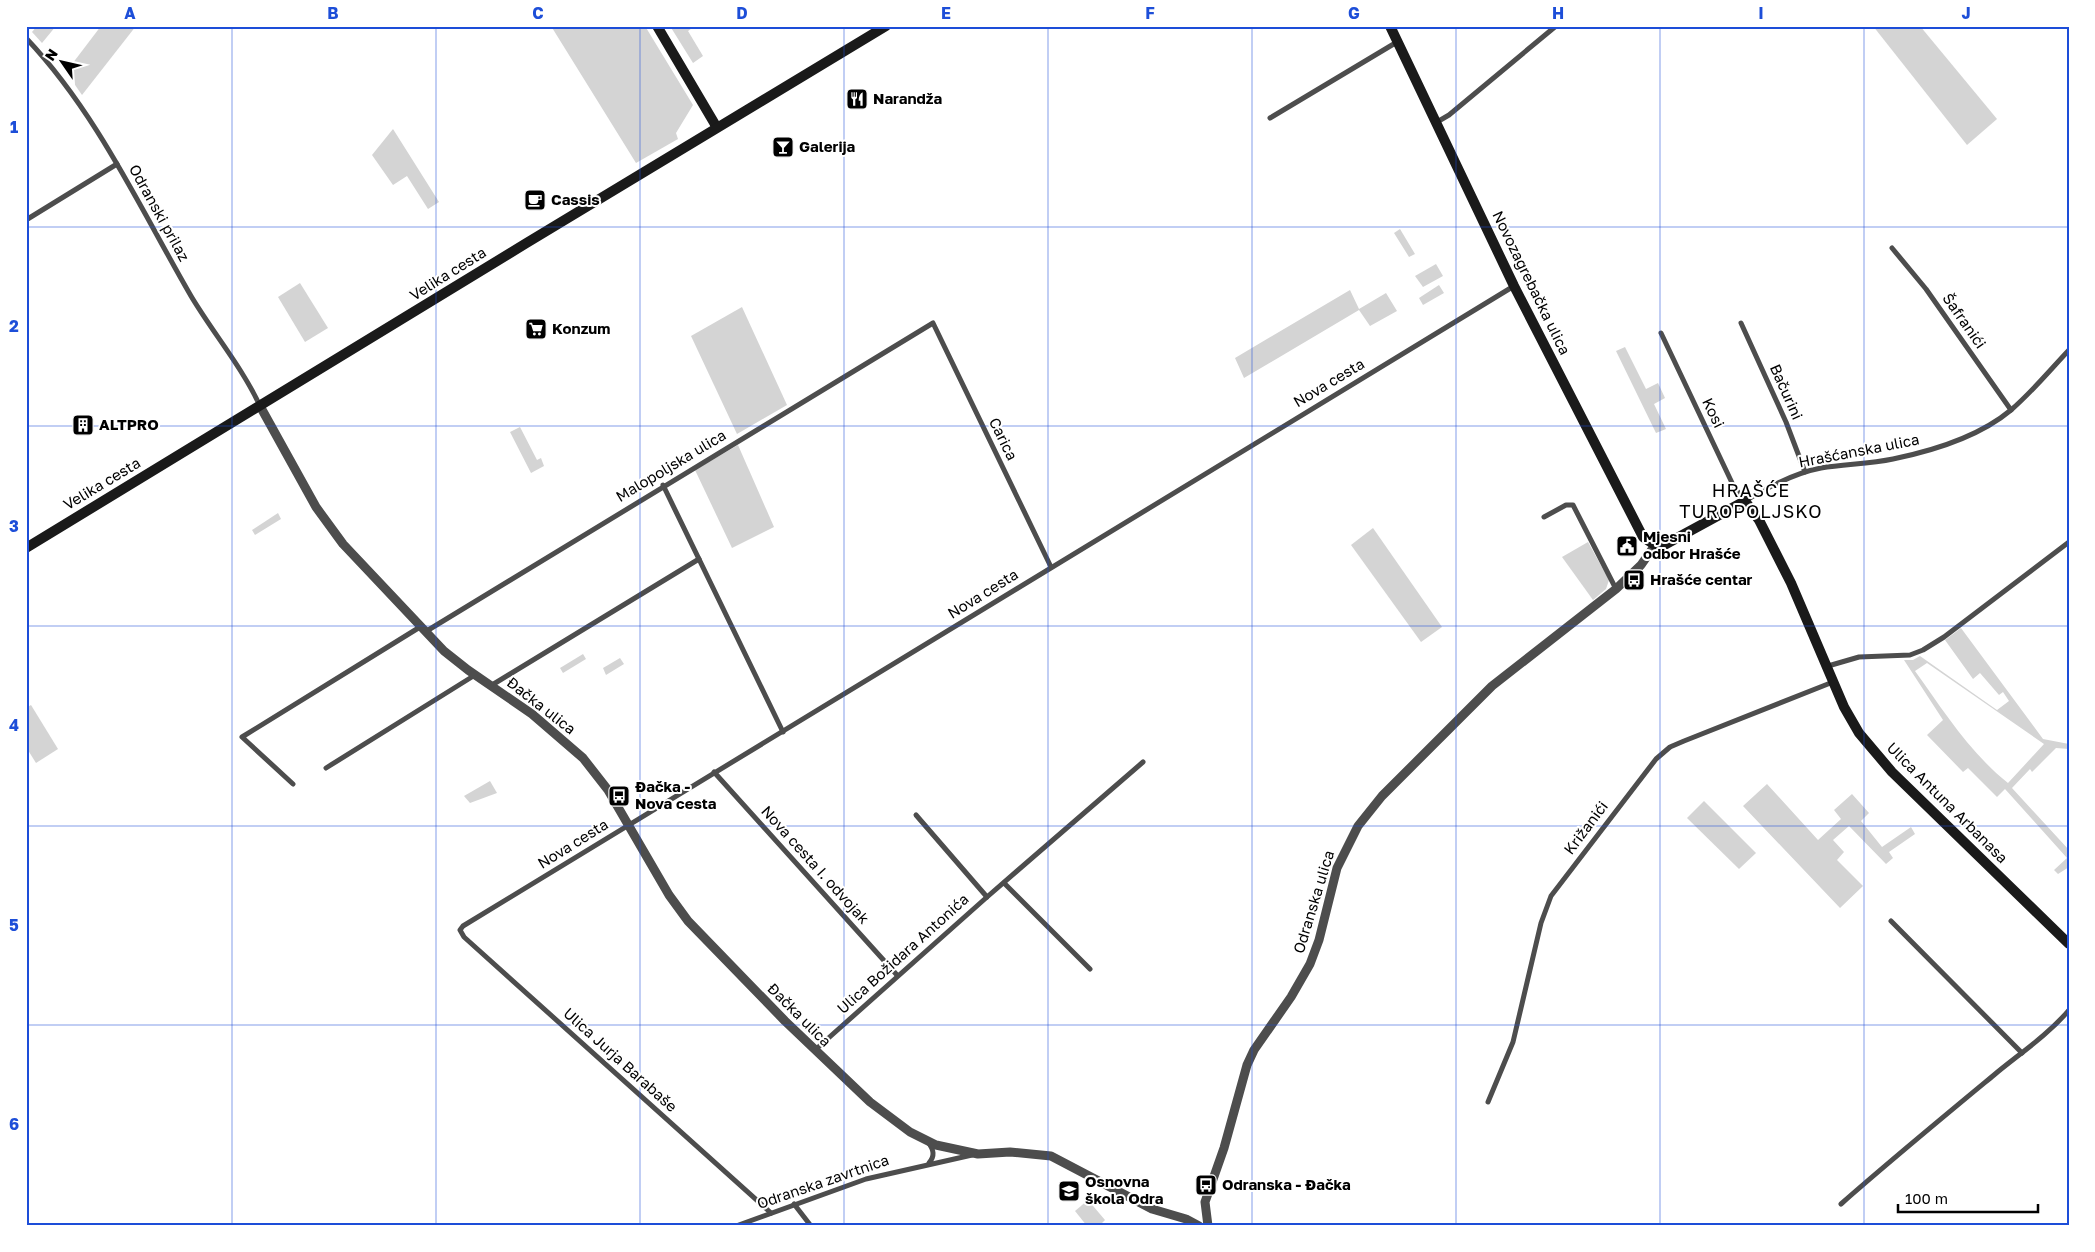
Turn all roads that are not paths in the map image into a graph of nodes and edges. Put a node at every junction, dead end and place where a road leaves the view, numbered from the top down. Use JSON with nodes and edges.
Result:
{"nodes":[{"id":1,"x":657,"y":26,"type":"edge"},
{"id":2,"x":886,"y":26,"type":"edge"},
{"id":3,"x":1390,"y":26,"type":"edge"},
{"id":4,"x":1556,"y":26,"type":"edge"},
{"id":5,"x":26,"y":38,"type":"edge"},
{"id":6,"x":1397,"y":42,"type":"junction"},
{"id":7,"x":1270,"y":118,"type":"dead end"},
{"id":8,"x":1437,"y":122,"type":"junction"},
{"id":9,"x":716,"y":126,"type":"junction"},
{"id":10,"x":118,"y":164,"type":"junction"},
{"id":11,"x":26,"y":220,"type":"edge"},
{"id":12,"x":1892,"y":248,"type":"dead end"},
{"id":13,"x":1514,"y":286,"type":"junction"},
{"id":14,"x":933,"y":322,"type":"joint"},
{"id":15,"x":1741,"y":323,"type":"dead end"},
{"id":16,"x":1661,"y":333,"type":"dead end"},
{"id":17,"x":2069,"y":350,"type":"edge"},
{"id":18,"x":260,"y":406,"type":"junction"},
{"id":19,"x":2011,"y":410,"type":"junction"},
{"id":20,"x":1805,"y":472,"type":"junction"},
{"id":21,"x":664,"y":485,"type":"junction"},
{"id":22,"x":1745,"y":501,"type":"junction"},
{"id":23,"x":1544,"y":517,"type":"dead end"},
{"id":24,"x":2069,"y":542,"type":"edge"},
{"id":25,"x":1655,"y":545,"type":"junction"},
{"id":26,"x":26,"y":548,"type":"edge"},
{"id":27,"x":699,"y":559,"type":"junction"},
{"id":28,"x":1051,"y":567,"type":"junction"},
{"id":29,"x":1616,"y":589,"type":"junction"},
{"id":30,"x":422,"y":630,"type":"junction"},
{"id":31,"x":1828,"y":666,"type":"junction"},
{"id":32,"x":475,"y":675,"type":"junction"},
{"id":33,"x":1834,"y":681,"type":"junction"},
{"id":34,"x":492,"y":685,"type":"junction"},
{"id":35,"x":783,"y":732,"type":"junction"},
{"id":36,"x":1143,"y":762,"type":"dead end"},
{"id":37,"x":326,"y":768,"type":"dead end"},
{"id":38,"x":714,"y":772,"type":"junction"},
{"id":39,"x":293,"y":784,"type":"dead end"},
{"id":40,"x":916,"y":814,"type":"dead end"},
{"id":41,"x":628,"y":825,"type":"junction"},
{"id":42,"x":1004,"y":883,"type":"junction"},
{"id":43,"x":987,"y":897,"type":"junction"},
{"id":44,"x":1891,"y":921,"type":"dead end"},
{"id":45,"x":465,"y":924,"type":"joint"},
{"id":46,"x":2069,"y":944,"type":"edge"},
{"id":47,"x":1090,"y":969,"type":"dead end"},
{"id":48,"x":897,"y":975,"type":"junction"},
{"id":49,"x":2069,"y":1010,"type":"edge"},
{"id":50,"x":814,"y":1050,"type":"junction"},
{"id":51,"x":2022,"y":1053,"type":"junction"},
{"id":52,"x":1488,"y":1102,"type":"dead end"},
{"id":53,"x":928,"y":1142,"type":"junction"},
{"id":54,"x":978,"y":1154,"type":"junction"},
{"id":55,"x":929,"y":1164,"type":"junction"},
{"id":56,"x":1205,"y":1202,"type":"junction"},
{"id":57,"x":794,"y":1204,"type":"junction"},
{"id":58,"x":1841,"y":1204,"type":"dead end"},
{"id":59,"x":771,"y":1213,"type":"junction"},
{"id":60,"x":1186,"y":1219,"type":"junction"},
{"id":61,"x":736,"y":1226,"type":"edge"},
{"id":62,"x":811,"y":1226,"type":"edge"},
{"id":63,"x":1199,"y":1226,"type":"edge"},
{"id":64,"x":1208,"y":1226,"type":"edge"}],
"edges":[{"from":1,"to":9,"type":"main road"},
{"from":2,"to":9,"type":"main road","name":"Velika cesta"},
{"from":3,"to":6,"type":"main road","name":"Novozagrebačka ulica"},
{"from":4,"to":8,"type":"street"},
{"from":5,"to":10,"type":"street","name":"Odranski prilaz"},
{"from":6,"to":7,"type":"street"},
{"from":6,"to":8,"type":"main road","name":"Novozagrebačka ulica"},
{"from":8,"to":13,"type":"main road","name":"Novozagrebačka ulica"},
{"from":9,"to":18,"type":"main road","name":"Velika cesta"},
{"from":10,"to":11,"type":"street"},
{"from":10,"to":18,"type":"street","name":"Odranski prilaz"},
{"from":12,"to":19,"type":"street","name":"Šafranići"},
{"from":13,"to":25,"type":"main road","name":"Novozagrebačka ulica"},
{"from":13,"to":28,"type":"street","name":"Nova cesta"},
{"from":14,"to":21,"type":"street","name":"Malopoljska ulica"},
{"from":14,"to":28,"type":"street","name":"Carica"},
{"from":15,"to":20,"type":"street","name":"Bačurini"},
{"from":16,"to":22,"type":"street","name":"Kosi"},
{"from":17,"to":19,"type":"street","name":"Hrašćanska ulica"},
{"from":18,"to":26,"type":"main road","name":"Velika cesta"},
{"from":18,"to":30,"type":"street","name":"Đačka ulica"},
{"from":19,"to":20,"type":"street","name":"Hrašćanska ulica"},
{"from":20,"to":22,"type":"street","name":"Hrašćanska ulica"},
{"from":21,"to":27,"type":"street"},
{"from":21,"to":30,"type":"street","name":"Malopoljska ulica"},
{"from":22,"to":25,"type":"main road"},
{"from":22,"to":31,"type":"main road","name":"Ulica Antuna Arbanasa"},
{"from":23,"to":29,"type":"street"},
{"from":24,"to":31,"type":"street"},
{"from":25,"to":29,"type":"street","name":"Odranska ulica"},
{"from":27,"to":34,"type":"street","name":"Đačka ulica"},
{"from":27,"to":35,"type":"street"},
{"from":28,"to":35,"type":"street","name":"Nova cesta"},
{"from":29,"to":56,"type":"street","name":"Odranska ulica"},
{"from":30,"to":32,"type":"street","name":"Đačka ulica"},
{"from":30,"to":39,"type":"street"},
{"from":31,"to":33,"type":"main road","name":"Ulica Antuna Arbanasa"},
{"from":32,"to":34,"type":"street","name":"Đačka ulica"},
{"from":32,"to":37,"type":"street"},
{"from":33,"to":46,"type":"main road","name":"Ulica Antuna Arbanasa"},
{"from":33,"to":52,"type":"street","name":"Križanići"},
{"from":34,"to":41,"type":"street","name":"Đačka ulica"},
{"from":35,"to":38,"type":"street","name":"Nova cesta"},
{"from":36,"to":42,"type":"street","name":"Ulica Božidara Antonića"},
{"from":38,"to":41,"type":"street","name":"Nova cesta"},
{"from":38,"to":48,"type":"street","name":"Nova cesta I. odvojak"},
{"from":40,"to":43,"type":"street","name":"Ulica Božidara Antonića"},
{"from":41,"to":45,"type":"street","name":"Nova cesta"},
{"from":41,"to":50,"type":"street","name":"Đačka ulica"},
{"from":42,"to":43,"type":"street","name":"Ulica Božidara Antonića"},
{"from":42,"to":47,"type":"street"},
{"from":43,"to":48,"type":"street","name":"Ulica Božidara Antonića"},
{"from":44,"to":51,"type":"street"},
{"from":45,"to":59,"type":"street","name":"Ulica Jurja Barabaše"},
{"from":48,"to":50,"type":"street","name":"Ulica Božidara Antonića"},
{"from":49,"to":51,"type":"street"},
{"from":50,"to":53,"type":"street","name":"Đačka ulica"},
{"from":51,"to":58,"type":"street"},
{"from":53,"to":54,"type":"street","name":"Đačka ulica"},
{"from":53,"to":55,"type":"street"},
{"from":54,"to":55,"type":"street","name":"Odranska zavrtnica"},
{"from":54,"to":60,"type":"street","name":"Đačka ulica"},
{"from":55,"to":57,"type":"street","name":"Odranska zavrtnica"},
{"from":56,"to":60,"type":"street"},
{"from":56,"to":64,"type":"street","name":"Odranska ulica"},
{"from":57,"to":59,"type":"street","name":"Odranska zavrtnica"},
{"from":57,"to":62,"type":"street"},
{"from":59,"to":61,"type":"street","name":"Odranska zavrtnica"},
{"from":60,"to":63,"type":"street","name":"Đačka ulica"}]}
